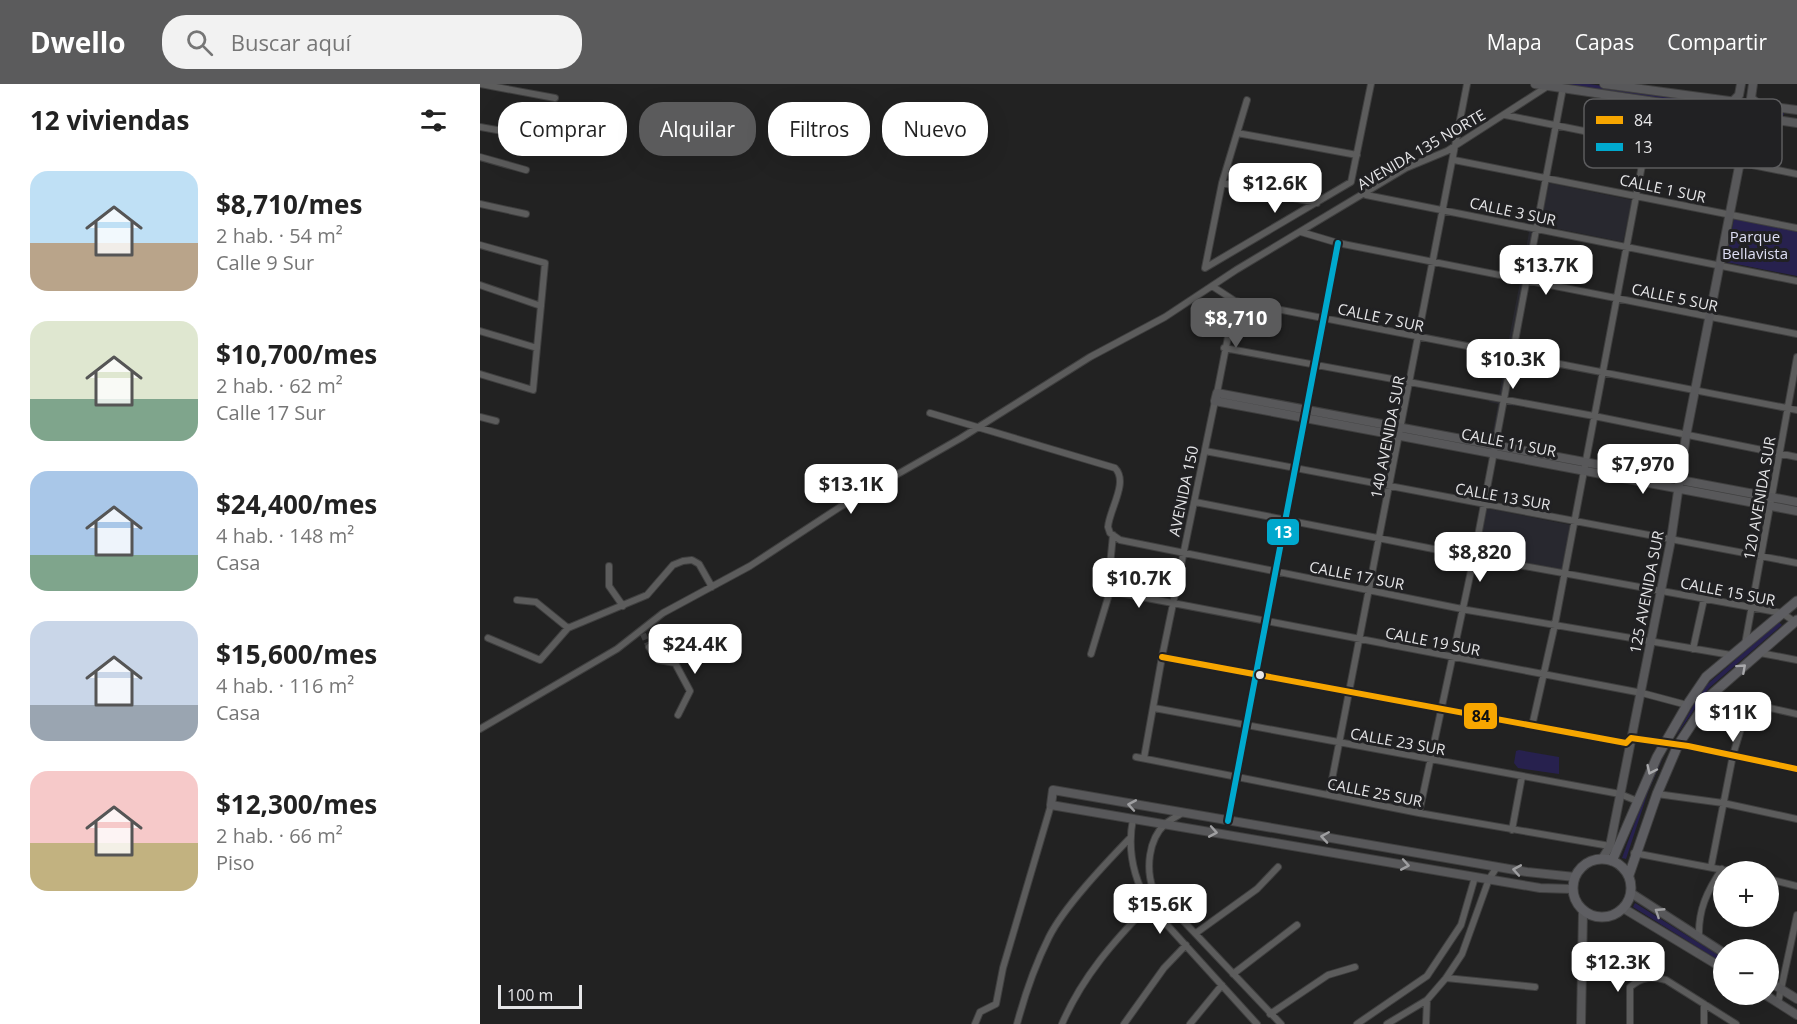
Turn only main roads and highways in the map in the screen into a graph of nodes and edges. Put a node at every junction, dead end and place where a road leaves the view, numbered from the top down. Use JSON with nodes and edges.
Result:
{"nodes":[{"id":1,"x":1535,"y":84,"type":"edge"},
{"id":2,"x":1604,"y":84,"type":"edge"},
{"id":3,"x":1741,"y":84,"type":"edge"},
{"id":4,"x":1753,"y":84,"type":"edge"},
{"id":5,"x":1548,"y":85,"type":"edge"},
{"id":6,"x":1642,"y":86,"type":"edge"},
{"id":7,"x":1692,"y":96,"type":"junction"},
{"id":8,"x":1634,"y":99,"type":"edge"},
{"id":9,"x":1690,"y":99,"type":"edge"},
{"id":10,"x":1717,"y":99,"type":"edge"},
{"id":11,"x":1735,"y":99,"type":"edge"},
{"id":12,"x":1752,"y":99,"type":"edge"},
{"id":13,"x":1784,"y":108,"type":"joint"},
{"id":14,"x":1797,"y":110,"type":"edge"},
{"id":15,"x":1782,"y":119,"type":"edge"},
{"id":16,"x":1782,"y":120,"type":"edge"},
{"id":17,"x":1797,"y":123,"type":"edge"},
{"id":18,"x":1739,"y":168,"type":"edge"},
{"id":19,"x":1216,"y":397,"type":"road end"},
{"id":20,"x":1678,"y":485,"type":"junction"},
{"id":21,"x":1771,"y":501,"type":"junction"},
{"id":22,"x":1797,"y":502,"type":"edge"},
{"id":23,"x":1797,"y":511,"type":"edge"},
{"id":24,"x":1797,"y":601,"type":"edge"},
{"id":25,"x":1796,"y":621,"type":"edge"},
{"id":26,"x":1344,"y":840,"type":"junction"},
{"id":27,"x":1347,"y":855,"type":"junction"},
{"id":28,"x":1607,"y":860,"type":"junction"},
{"id":29,"x":1629,"y":875,"type":"junction"},
{"id":30,"x":1575,"y":877,"type":"junction"},
{"id":31,"x":1572,"y":889,"type":"junction"},
{"id":32,"x":1631,"y":893,"type":"junction"},
{"id":33,"x":1623,"y":908,"type":"junction"},
{"id":34,"x":1583,"y":911,"type":"junction"},
{"id":35,"x":1713,"y":946,"type":"edge"},
{"id":36,"x":1713,"y":962,"type":"edge"},
{"id":37,"x":1779,"y":987,"type":"edge"},
{"id":38,"x":1797,"y":999,"type":"edge"},
{"id":39,"x":1779,"y":1004,"type":"edge"},
{"id":40,"x":1797,"y":1015,"type":"edge"},
{"id":41,"x":1581,"y":1024,"type":"edge"}],
"edges":[{"from":1,"to":5,"type":"main road"},
{"from":2,"to":6,"type":"main road"},
{"from":3,"to":11,"type":"main road"},
{"from":4,"to":12,"type":"main road"},
{"from":5,"to":8,"type":"main road"},
{"from":6,"to":7,"type":"main road"},
{"from":7,"to":9,"type":"main road"},
{"from":7,"to":10,"type":"main road"},
{"from":13,"to":14,"type":"main road"},
{"from":13,"to":15,"type":"main road"},
{"from":16,"to":17,"type":"main road"},
{"from":18,"to":20,"type":"main road","name":"125 AVENIDA SUR"},
{"from":19,"to":20,"type":"main road","name":"CALLE 11 SUR"},
{"from":20,"to":21,"type":"main road","name":"CALLE 11 SUR"},
{"from":20,"to":28,"type":"main road","name":"125 AVENIDA SUR"},
{"from":21,"to":22,"type":"main road","name":"CALLE 11 SUR"},
{"from":21,"to":23,"type":"main road","name":"CALLE 11 SUR"},
{"from":24,"to":28,"type":"main road","one_way":true},
{"from":29,"to":25,"type":"main road","one_way":true},
{"from":26,"to":27,"type":"main road"},
{"from":26,"to":27,"type":"main road","one_way":true},
{"from":30,"to":26,"type":"main road","one_way":true},
{"from":27,"to":31,"type":"main road","one_way":true},
{"from":28,"to":29,"type":"main road"},
{"from":28,"to":30,"type":"main road"},
{"from":29,"to":32,"type":"main road"},
{"from":30,"to":31,"type":"main road"},
{"from":31,"to":34,"type":"main road"},
{"from":32,"to":33,"type":"main road"},
{"from":35,"to":32,"type":"main road","one_way":true},
{"from":33,"to":34,"type":"main road"},
{"from":33,"to":36,"type":"main road"},
{"from":34,"to":41,"type":"main road"},
{"from":37,"to":38,"type":"main road"},
{"from":39,"to":40,"type":"main road"}]}
